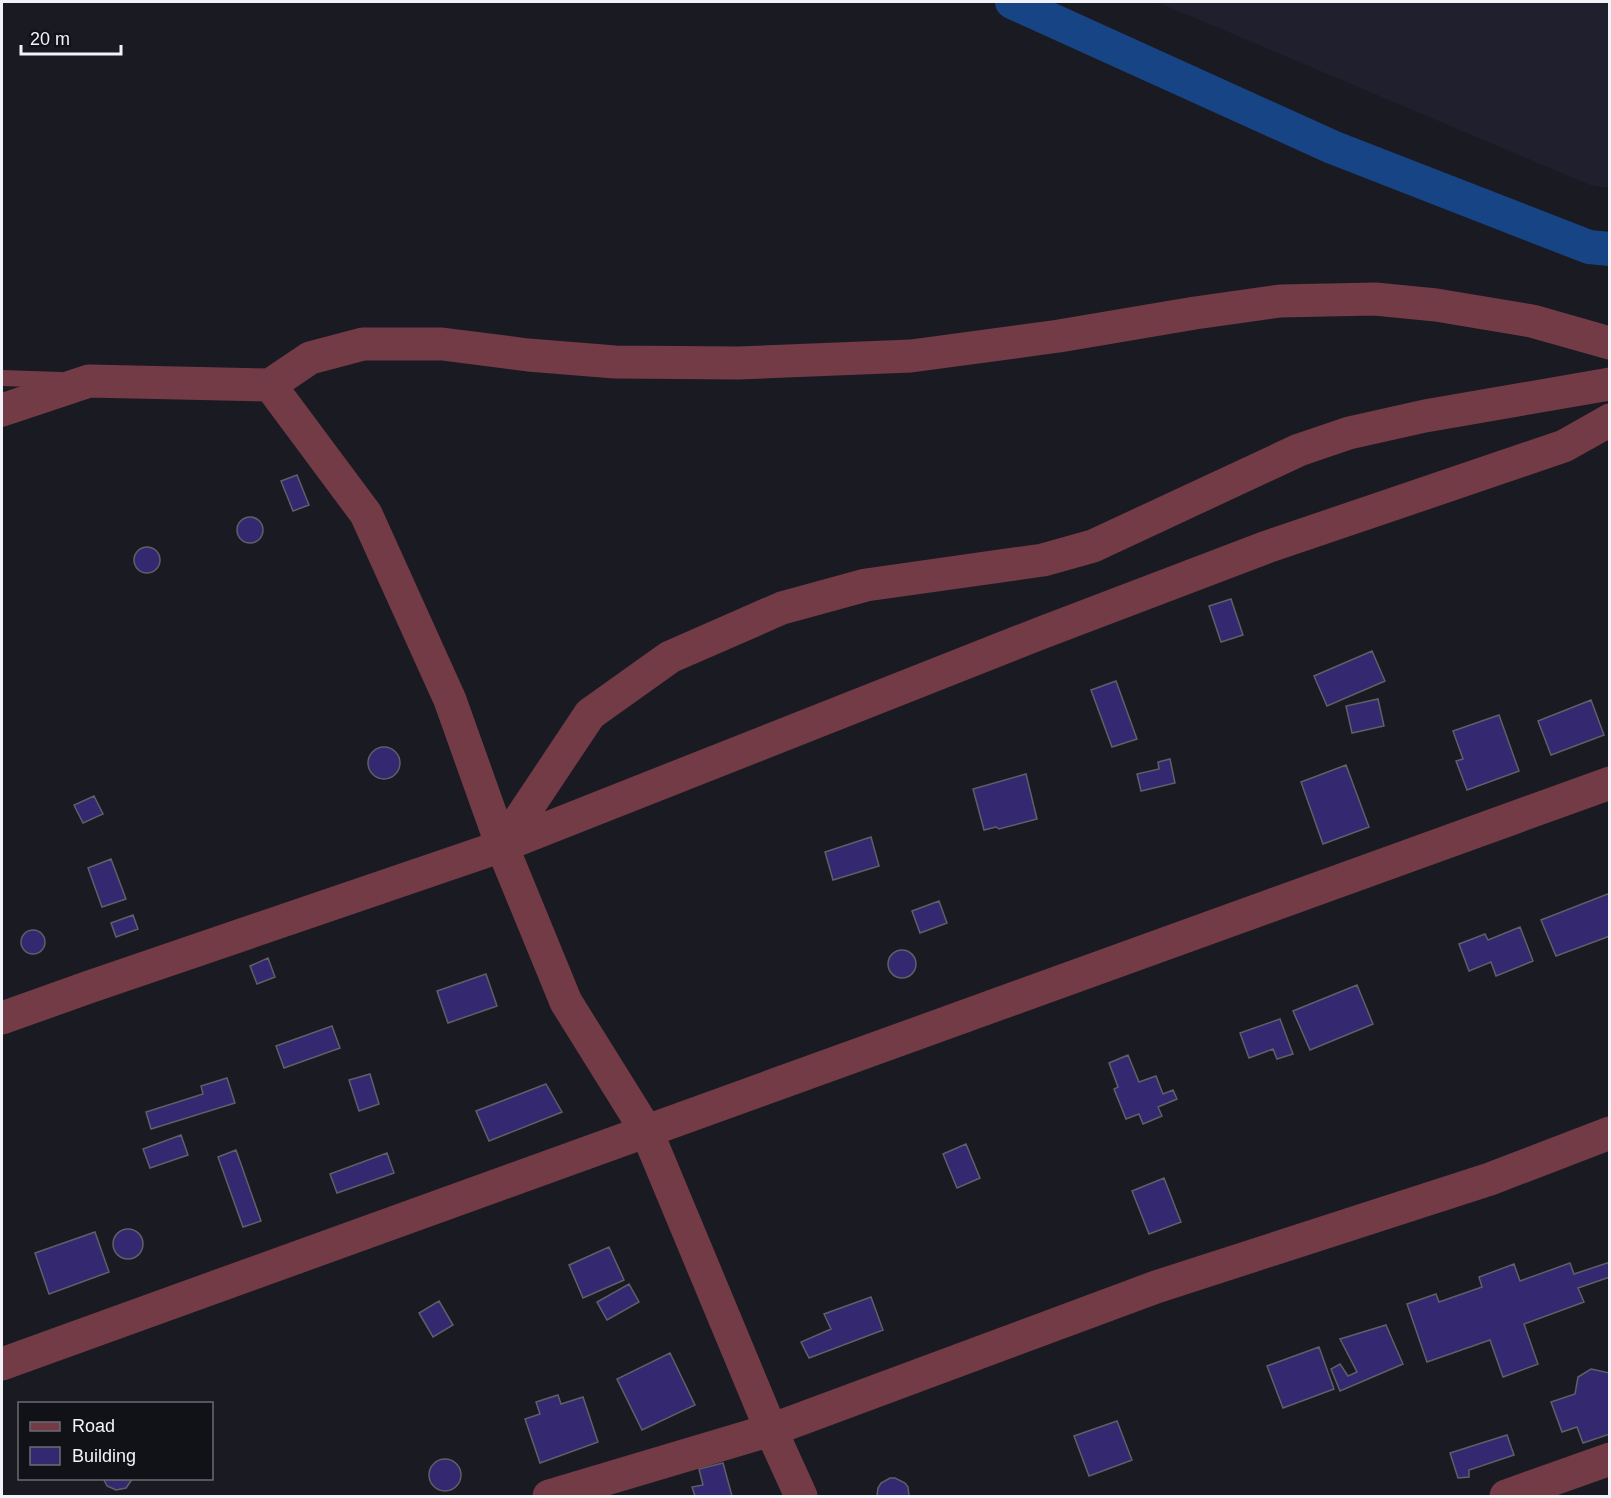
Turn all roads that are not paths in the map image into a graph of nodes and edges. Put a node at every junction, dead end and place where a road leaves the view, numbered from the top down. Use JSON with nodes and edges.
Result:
{"nodes":[{"id":1,"x":1610,"y":343,"type":"edge"},
{"id":2,"x":2,"y":378,"type":"edge"},
{"id":3,"x":89,"y":381,"type":"junction"},
{"id":4,"x":1610,"y":384,"type":"edge"},
{"id":5,"x":270,"y":385,"type":"junction"},
{"id":6,"x":2,"y":410,"type":"edge"},
{"id":7,"x":1610,"y":420,"type":"edge"},
{"id":8,"x":1610,"y":783,"type":"edge"},
{"id":9,"x":502,"y":846,"type":"junction"},
{"id":10,"x":2,"y":1018,"type":"edge"},
{"id":11,"x":647,"y":1132,"type":"junction"},
{"id":12,"x":1610,"y":1133,"type":"edge"},
{"id":13,"x":2,"y":1364,"type":"edge"},
{"id":14,"x":771,"y":1430,"type":"junction"},
{"id":15,"x":1610,"y":1459,"type":"edge"},
{"id":16,"x":549,"y":1497,"type":"edge"},
{"id":17,"x":801,"y":1497,"type":"edge"},
{"id":18,"x":1506,"y":1497,"type":"edge"}],
"edges":[{"from":1,"to":5,"type":"street"},
{"from":2,"to":3,"type":"lane"},
{"from":3,"to":5,"type":"street"},
{"from":3,"to":6,"type":"street"},
{"from":4,"to":9,"type":"street"},
{"from":5,"to":9,"type":"street"},
{"from":7,"to":9,"type":"street"},
{"from":8,"to":11,"type":"street"},
{"from":9,"to":10,"type":"street"},
{"from":9,"to":11,"type":"street"},
{"from":11,"to":13,"type":"street"},
{"from":11,"to":14,"type":"street"},
{"from":12,"to":14,"type":"street"},
{"from":14,"to":16,"type":"street"},
{"from":14,"to":17,"type":"street"},
{"from":15,"to":18,"type":"street"}]}
